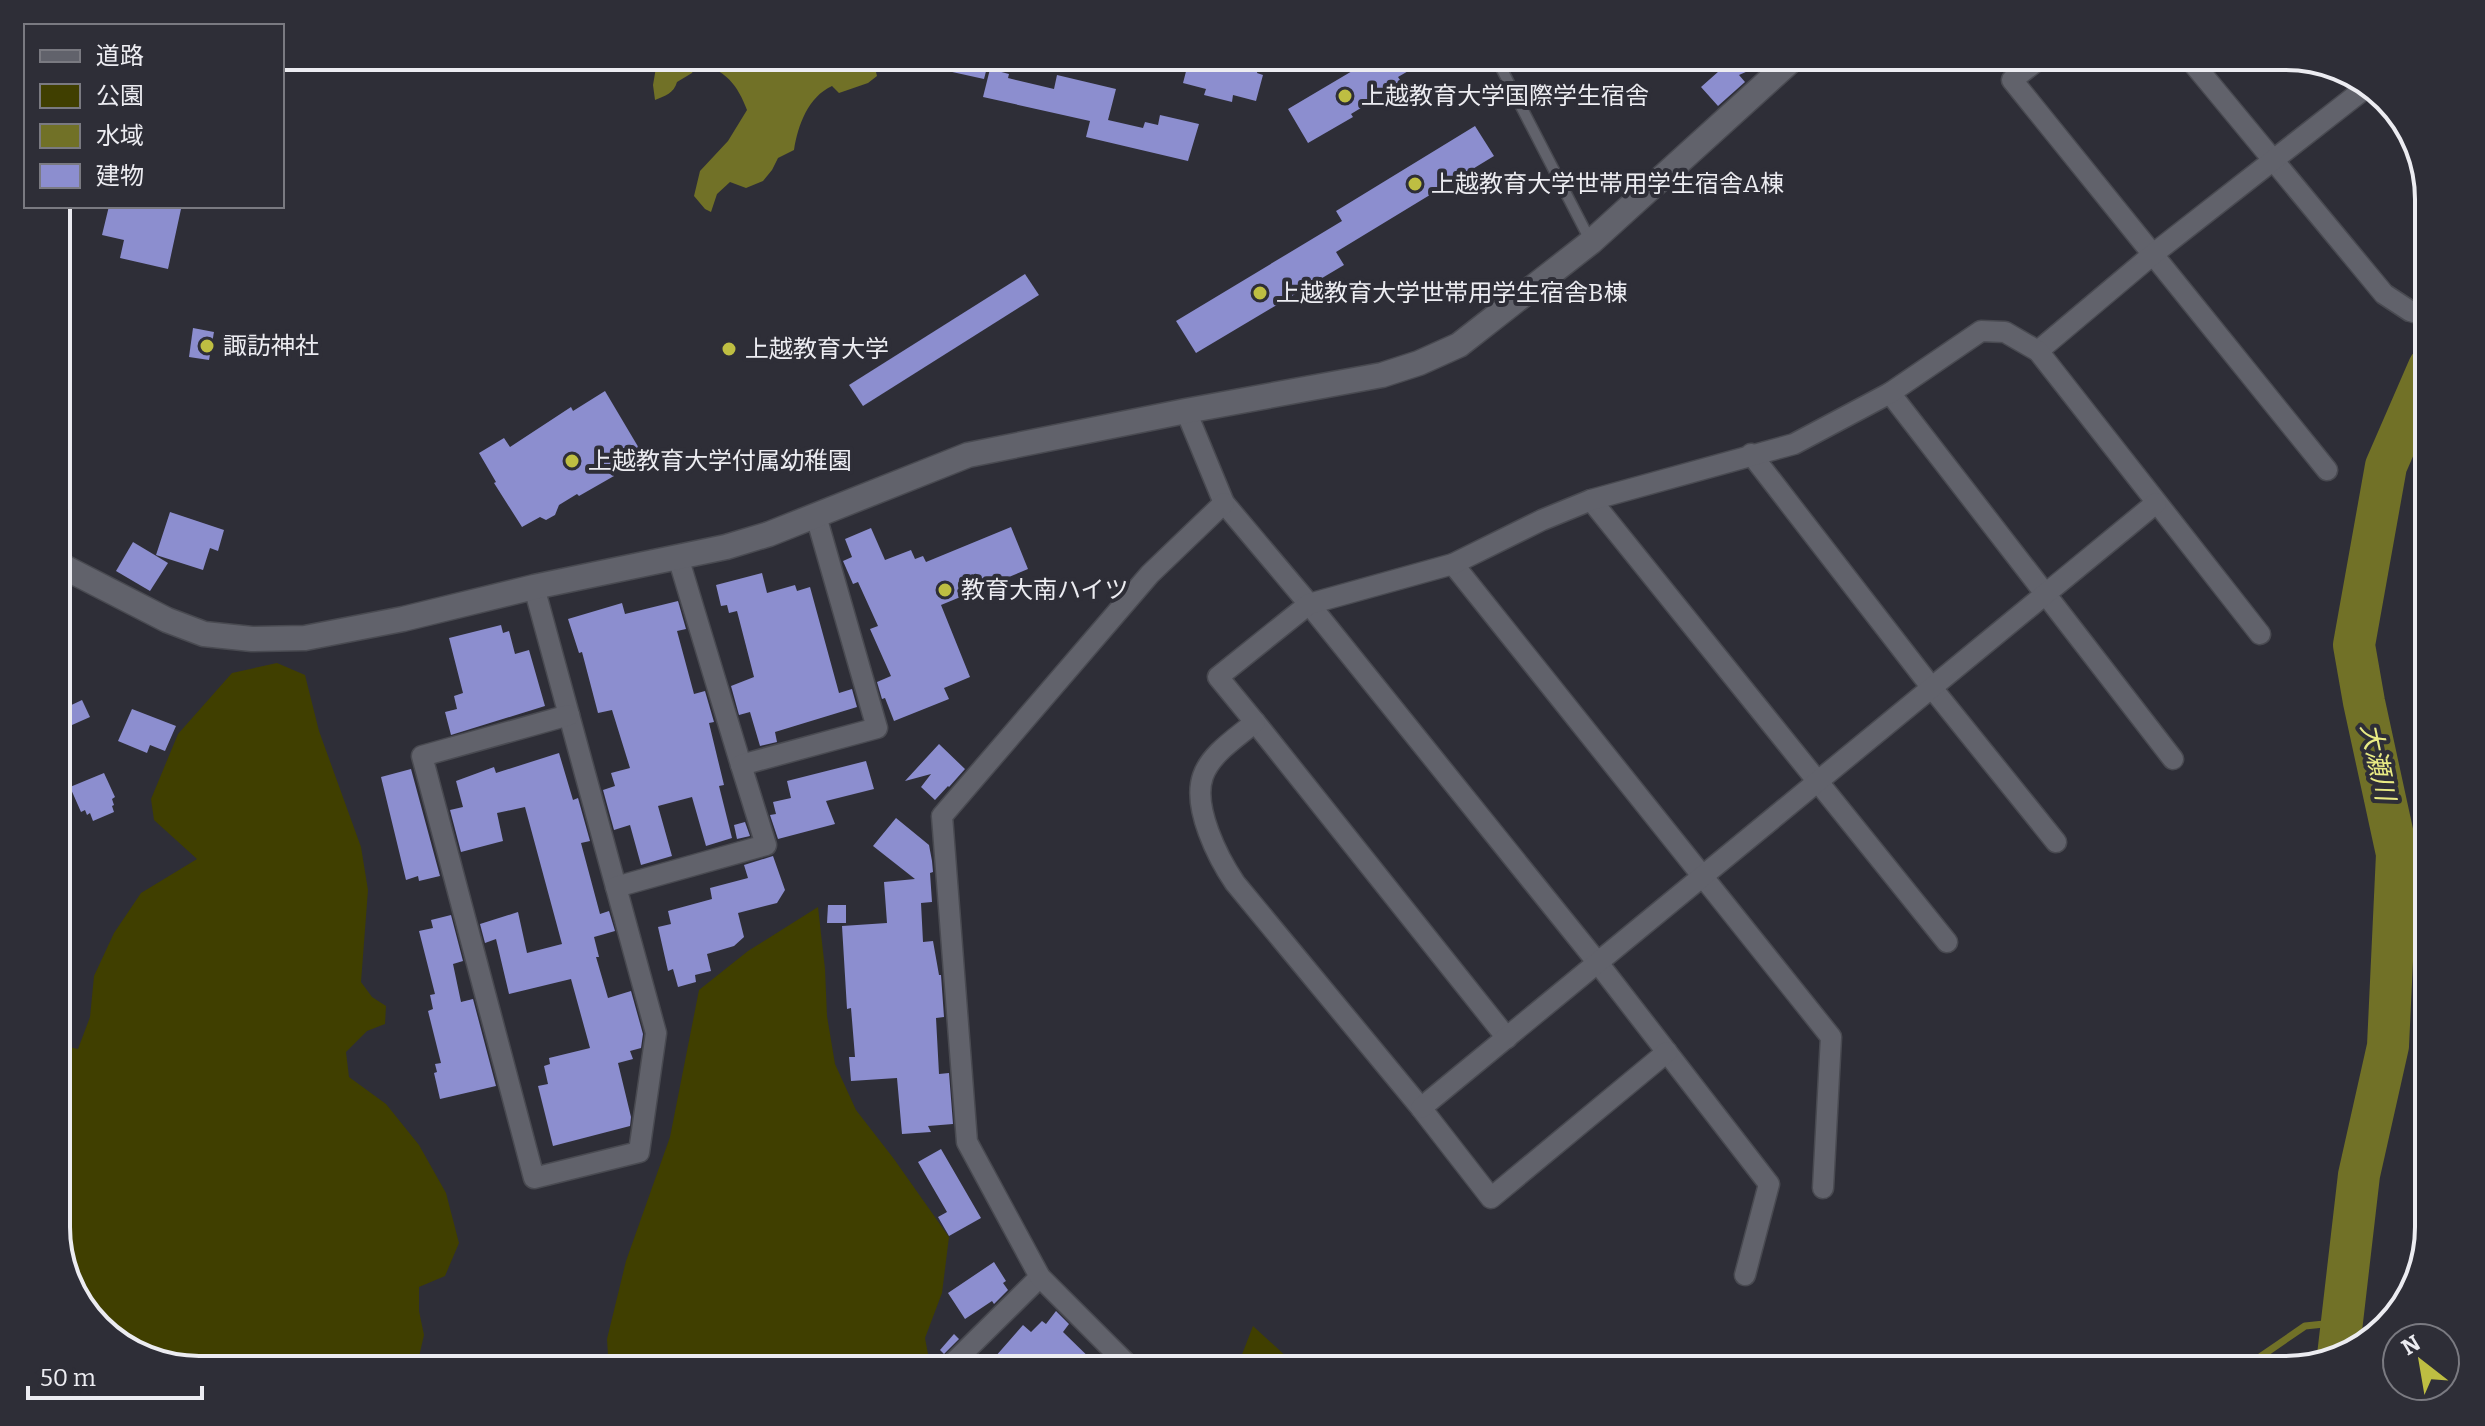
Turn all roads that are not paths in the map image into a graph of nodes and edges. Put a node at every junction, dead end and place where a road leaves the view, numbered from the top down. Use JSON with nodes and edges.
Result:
{"nodes":[{"id":1,"x":1502,"y":70,"type":"edge"},
{"id":2,"x":1781,"y":70,"type":"edge"},
{"id":3,"x":2025,"y":70,"type":"edge"},
{"id":4,"x":2199,"y":70,"type":"edge"},
{"id":5,"x":2359,"y":93,"type":"edge"},
{"id":6,"x":2272,"y":159,"type":"junction"},
{"id":7,"x":1591,"y":242,"type":"junction"},
{"id":8,"x":2152,"y":255,"type":"junction"},
{"id":9,"x":2415,"y":312,"type":"edge"},
{"id":10,"x":2038,"y":351,"type":"junction"},
{"id":11,"x":1890,"y":393,"type":"junction"},
{"id":12,"x":1186,"y":411,"type":"junction"},
{"id":13,"x":1751,"y":454,"type":"junction"},
{"id":14,"x":2327,"y":470,"type":"dead end"},
{"id":15,"x":1591,"y":500,"type":"junction"},
{"id":16,"x":1224,"y":503,"type":"junction"},
{"id":17,"x":2156,"y":503,"type":"junction"},
{"id":18,"x":816,"y":516,"type":"junction"},
{"id":19,"x":678,"y":557,"type":"junction"},
{"id":20,"x":1453,"y":564,"type":"junction"},
{"id":21,"x":70,"y":570,"type":"edge"},
{"id":22,"x":534,"y":587,"type":"junction"},
{"id":23,"x":2045,"y":595,"type":"junction"},
{"id":24,"x":1309,"y":604,"type":"junction"},
{"id":25,"x":2260,"y":634,"type":"dead end"},
{"id":26,"x":1932,"y":688,"type":"junction"},
{"id":27,"x":569,"y":715,"type":"junction"},
{"id":28,"x":1255,"y":722,"type":"junction"},
{"id":29,"x":2173,"y":759,"type":"dead end"},
{"id":30,"x":741,"y":765,"type":"junction"},
{"id":31,"x":1817,"y":782,"type":"junction"},
{"id":32,"x":2056,"y":842,"type":"dead end"},
{"id":33,"x":1704,"y":876,"type":"junction"},
{"id":34,"x":616,"y":887,"type":"junction"},
{"id":35,"x":1947,"y":942,"type":"dead end"},
{"id":36,"x":1598,"y":963,"type":"junction"},
{"id":37,"x":1507,"y":1038,"type":"junction"},
{"id":38,"x":1667,"y":1052,"type":"junction"},
{"id":39,"x":1421,"y":1108,"type":"junction"},
{"id":40,"x":1823,"y":1188,"type":"dead end"},
{"id":41,"x":1745,"y":1275,"type":"dead end"},
{"id":42,"x":1040,"y":1277,"type":"junction"},
{"id":43,"x":960,"y":1356,"type":"edge"},
{"id":44,"x":1119,"y":1356,"type":"edge"}],
"edges":[{"from":1,"to":7,"type":"lane"},
{"from":2,"to":7,"type":"street"},
{"from":3,"to":8,"type":"street"},
{"from":4,"to":6,"type":"street"},
{"from":5,"to":6,"type":"street"},
{"from":6,"to":8,"type":"street"},
{"from":6,"to":9,"type":"street"},
{"from":7,"to":12,"type":"street"},
{"from":8,"to":10,"type":"street"},
{"from":8,"to":14,"type":"street"},
{"from":10,"to":11,"type":"street"},
{"from":10,"to":17,"type":"street"},
{"from":11,"to":13,"type":"street"},
{"from":11,"to":23,"type":"street"},
{"from":12,"to":16,"type":"street"},
{"from":12,"to":18,"type":"street"},
{"from":13,"to":15,"type":"street"},
{"from":13,"to":26,"type":"street"},
{"from":15,"to":20,"type":"street"},
{"from":15,"to":31,"type":"street"},
{"from":16,"to":24,"type":"street"},
{"from":16,"to":42,"type":"street"},
{"from":17,"to":23,"type":"street"},
{"from":17,"to":25,"type":"street"},
{"from":18,"to":19,"type":"street"},
{"from":18,"to":30,"type":"street"},
{"from":19,"to":22,"type":"street"},
{"from":19,"to":30,"type":"street"},
{"from":20,"to":24,"type":"street"},
{"from":20,"to":33,"type":"street"},
{"from":21,"to":22,"type":"street"},
{"from":22,"to":27,"type":"street"},
{"from":23,"to":26,"type":"street"},
{"from":23,"to":29,"type":"street"},
{"from":24,"to":28,"type":"street"},
{"from":24,"to":36,"type":"street"},
{"from":26,"to":31,"type":"street"},
{"from":26,"to":32,"type":"street"},
{"from":27,"to":34,"type":"street"},
{"from":27,"to":34,"type":"street"},
{"from":28,"to":37,"type":"street"},
{"from":28,"to":39,"type":"street"},
{"from":30,"to":34,"type":"street"},
{"from":31,"to":33,"type":"street"},
{"from":31,"to":35,"type":"street"},
{"from":33,"to":36,"type":"street"},
{"from":33,"to":40,"type":"street"},
{"from":36,"to":37,"type":"street"},
{"from":36,"to":38,"type":"street"},
{"from":37,"to":39,"type":"street"},
{"from":38,"to":39,"type":"street"},
{"from":38,"to":41,"type":"street"},
{"from":42,"to":43,"type":"street"},
{"from":42,"to":44,"type":"street"}]}
